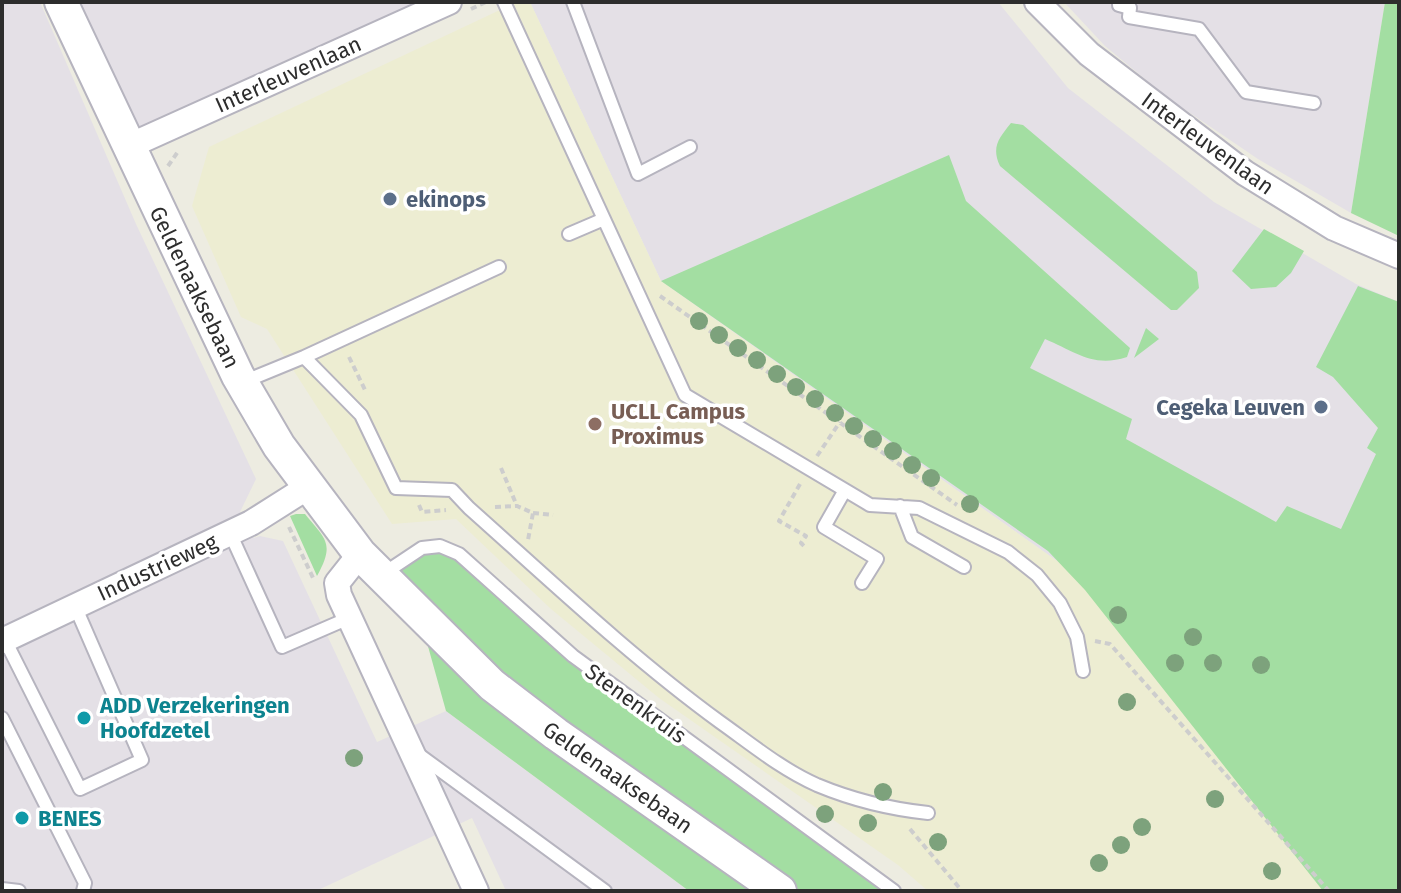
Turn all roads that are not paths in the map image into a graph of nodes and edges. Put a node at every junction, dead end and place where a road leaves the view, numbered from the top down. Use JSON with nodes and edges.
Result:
{"nodes":[{"id":1,"x":61,"y":2,"type":"edge"},
{"id":2,"x":449,"y":2,"type":"edge"},
{"id":3,"x":504,"y":2,"type":"edge"},
{"id":4,"x":573,"y":2,"type":"edge"},
{"id":5,"x":1037,"y":2,"type":"edge"},
{"id":6,"x":1119,"y":2,"type":"edge"},
{"id":7,"x":1314,"y":103,"type":"dead end"},
{"id":8,"x":127,"y":147,"type":"junction"},
{"id":9,"x":690,"y":147,"type":"dead end"},
{"id":10,"x":604,"y":219,"type":"junction"},
{"id":11,"x":569,"y":234,"type":"dead end"},
{"id":12,"x":1399,"y":256,"type":"edge"},
{"id":13,"x":499,"y":267,"type":"dead end"},
{"id":14,"x":304,"y":357,"type":"junction"},
{"id":15,"x":241,"y":383,"type":"junction"},
{"id":16,"x":308,"y":487,"type":"junction"},
{"id":17,"x":845,"y":490,"type":"junction"},
{"id":18,"x":900,"y":506,"type":"junction"},
{"id":19,"x":230,"y":533,"type":"junction"},
{"id":20,"x":371,"y":565,"type":"junction"},
{"id":21,"x":964,"y":567,"type":"dead end"},
{"id":22,"x":862,"y":583,"type":"dead end"},
{"id":23,"x":75,"y":606,"type":"junction"},
{"id":24,"x":349,"y":618,"type":"junction"},
{"id":25,"x":4,"y":640,"type":"edge"},
{"id":26,"x":1083,"y":671,"type":"dead end"},
{"id":27,"x":2,"y":718,"type":"edge"},
{"id":28,"x":409,"y":747,"type":"junction"},
{"id":29,"x":928,"y":813,"type":"dead end"},
{"id":30,"x":2,"y":889,"type":"edge"},
{"id":31,"x":19,"y":891,"type":"edge"},
{"id":32,"x":83,"y":891,"type":"edge"},
{"id":33,"x":476,"y":891,"type":"edge"},
{"id":34,"x":605,"y":891,"type":"edge"},
{"id":35,"x":780,"y":891,"type":"edge"},
{"id":36,"x":894,"y":891,"type":"edge"}],
"edges":[{"from":1,"to":8,"type":"street","name":"Geldenaaksebaan"},
{"from":2,"to":8,"type":"street","name":"Interleuvenlaan"},
{"from":3,"to":10,"type":"lane"},
{"from":4,"to":9,"type":"lane"},
{"from":5,"to":12,"type":"street","name":"Interleuvenlaan"},
{"from":6,"to":7,"type":"lane"},
{"from":8,"to":15,"type":"street","name":"Geldenaaksebaan"},
{"from":10,"to":11,"type":"lane"},
{"from":10,"to":17,"type":"lane"},
{"from":13,"to":14,"type":"lane"},
{"from":14,"to":15,"type":"lane"},
{"from":14,"to":29,"type":"lane"},
{"from":15,"to":16,"type":"street","name":"Geldenaaksebaan"},
{"from":16,"to":19,"type":"street","name":"Industrieweg"},
{"from":16,"to":20,"type":"street","name":"Geldenaaksebaan"},
{"from":17,"to":18,"type":"lane"},
{"from":17,"to":22,"type":"lane"},
{"from":18,"to":21,"type":"lane"},
{"from":18,"to":26,"type":"lane"},
{"from":19,"to":23,"type":"street","name":"Industrieweg"},
{"from":19,"to":24,"type":"lane"},
{"from":20,"to":24,"type":"street"},
{"from":20,"to":35,"type":"street","name":"Geldenaaksebaan"},
{"from":20,"to":36,"type":"lane","name":"Stenenkruis"},
{"from":23,"to":25,"type":"street","name":"Industrieweg"},
{"from":23,"to":25,"type":"lane"},
{"from":24,"to":28,"type":"street"},
{"from":27,"to":32,"type":"lane"},
{"from":28,"to":33,"type":"street"},
{"from":28,"to":34,"type":"lane"},
{"from":30,"to":31,"type":"lane"}]}
